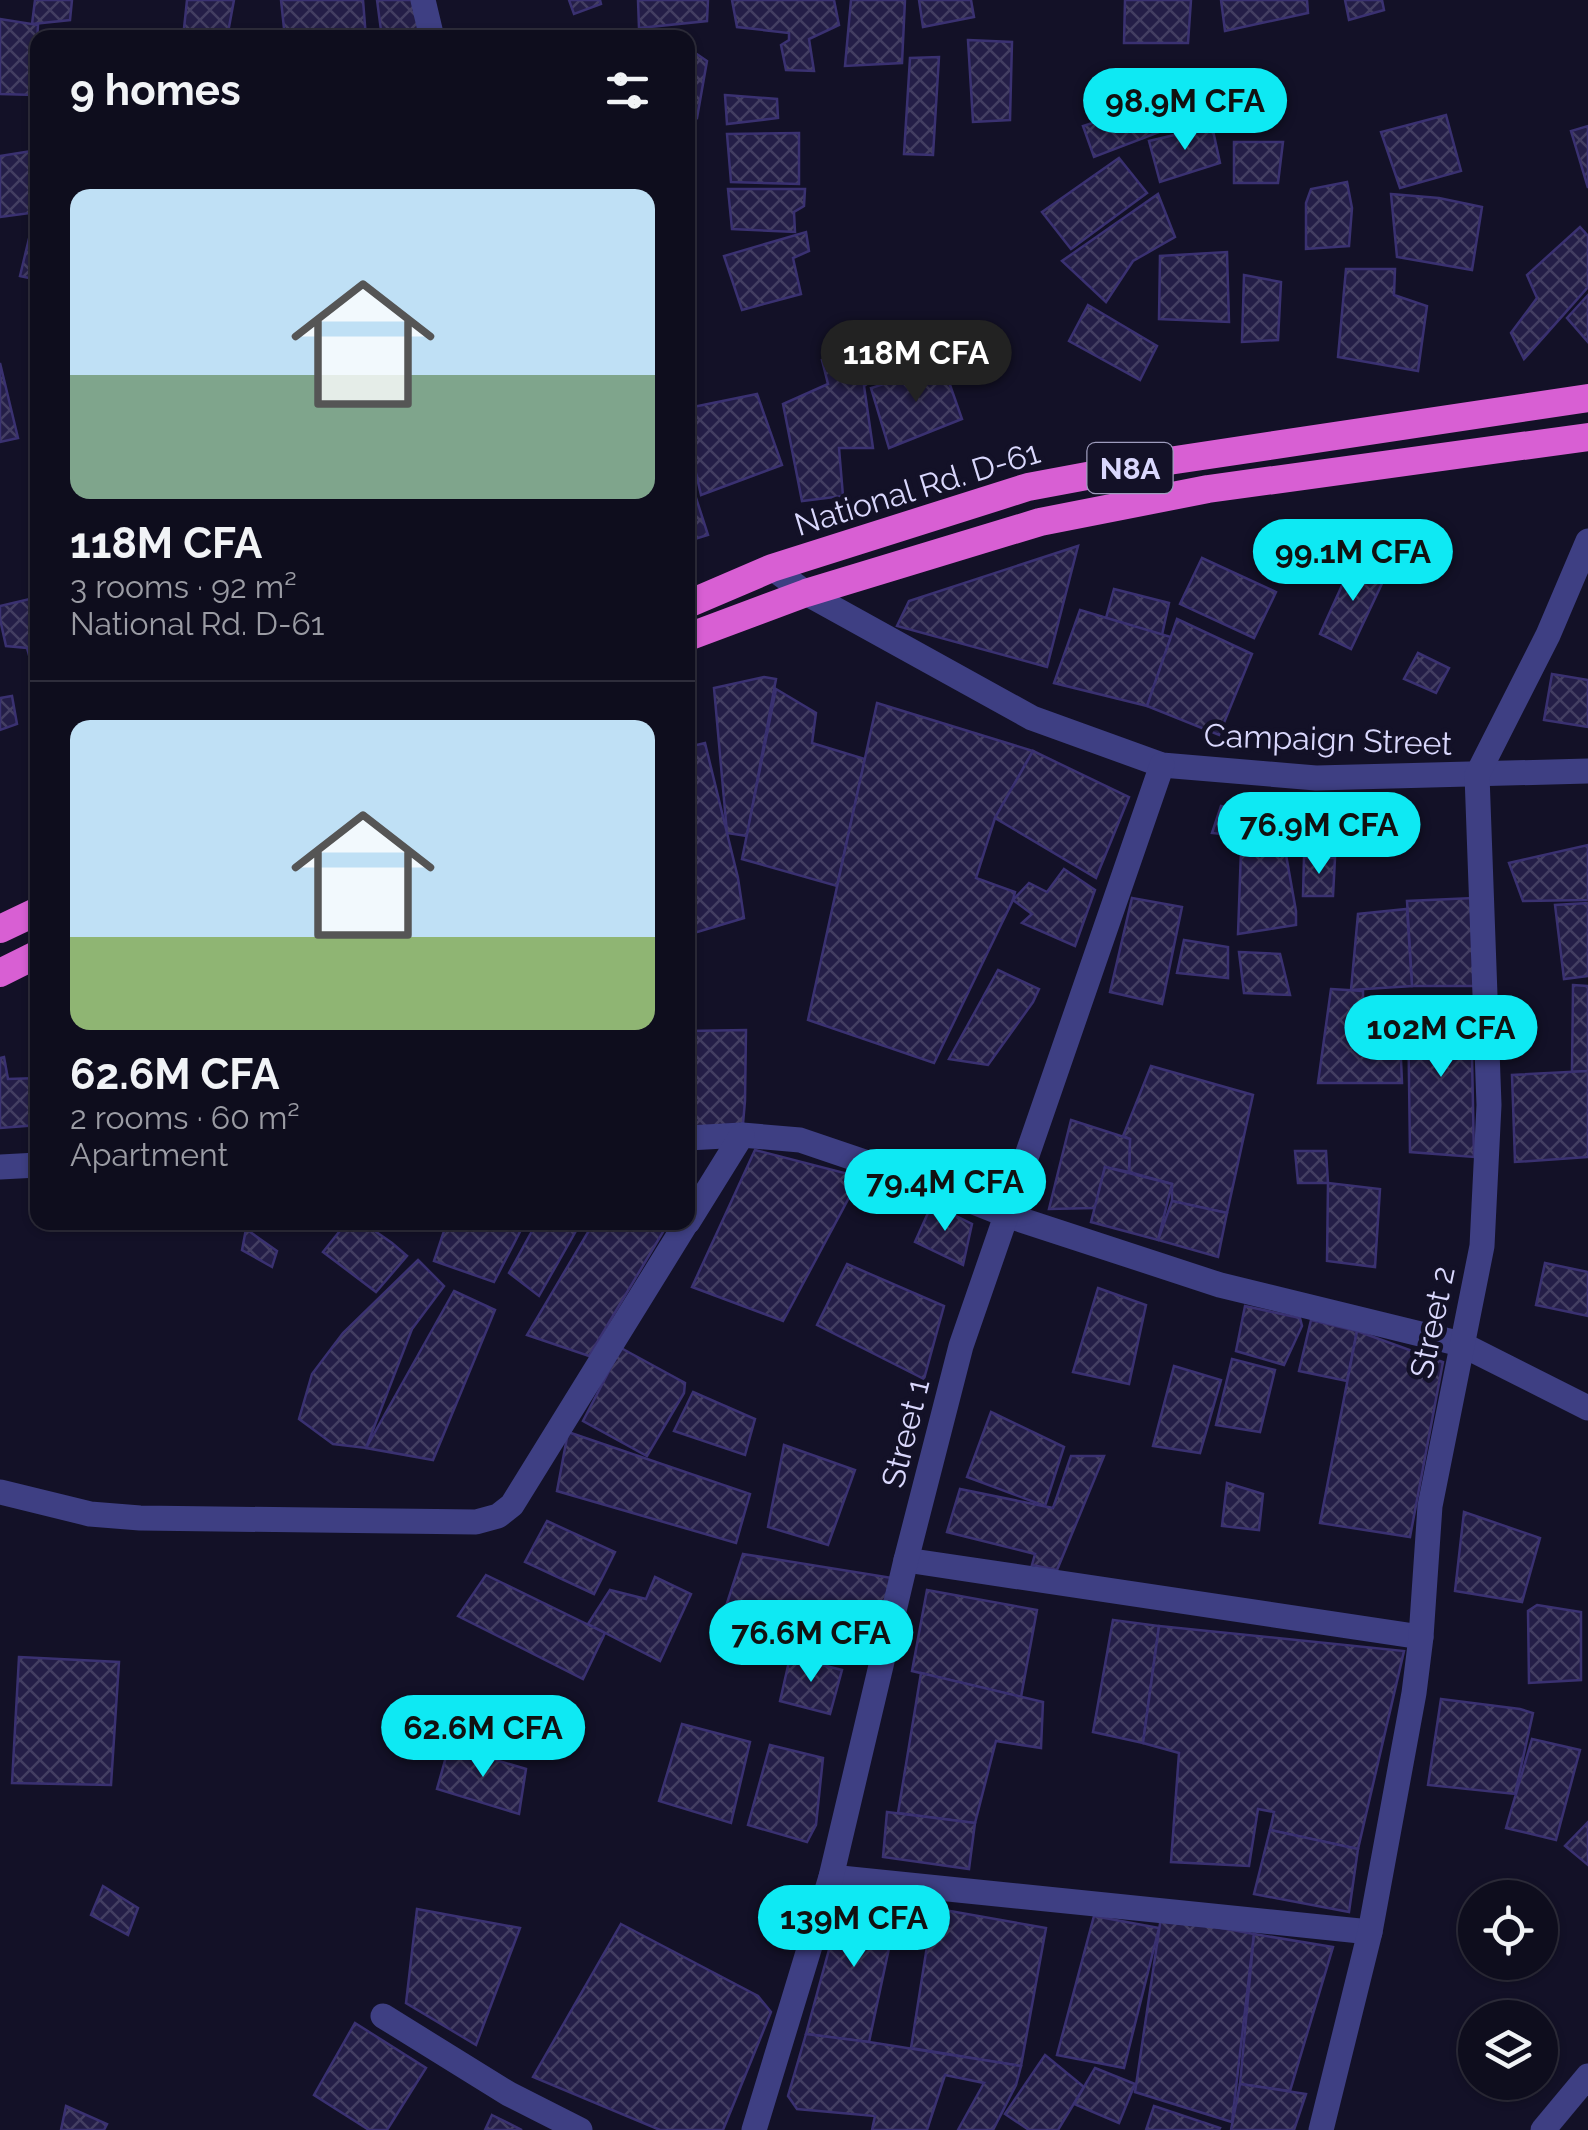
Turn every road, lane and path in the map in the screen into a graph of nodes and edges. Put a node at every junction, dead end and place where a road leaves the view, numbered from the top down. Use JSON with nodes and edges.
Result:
{"nodes":[{"id":1,"x":424,"y":0,"type":"edge"},
{"id":2,"x":430,"y":30,"type":"edge"},
{"id":3,"x":1588,"y":398,"type":"edge"},
{"id":4,"x":1588,"y":437,"type":"edge"},
{"id":5,"x":1588,"y":541,"type":"edge"},
{"id":6,"x":772,"y":568,"type":"junction"},
{"id":7,"x":806,"y":592,"type":"junction"},
{"id":8,"x":695,"y":601,"type":"edge"},
{"id":9,"x":695,"y":634,"type":"edge"},
{"id":10,"x":1162,"y":765,"type":"junction"},
{"id":11,"x":1588,"y":771,"type":"edge"},
{"id":12,"x":1477,"y":775,"type":"junction"},
{"id":13,"x":30,"y":915,"type":"edge"},
{"id":14,"x":0,"y":930,"type":"edge"},
{"id":15,"x":30,"y":958,"type":"edge"},
{"id":16,"x":0,"y":973,"type":"edge"},
{"id":17,"x":742,"y":1135,"type":"junction"},
{"id":18,"x":695,"y":1138,"type":"edge"},
{"id":19,"x":30,"y":1165,"type":"edge"},
{"id":20,"x":0,"y":1167,"type":"edge"},
{"id":21,"x":695,"y":1211,"type":"edge"},
{"id":22,"x":1006,"y":1215,"type":"junction"},
{"id":23,"x":683,"y":1230,"type":"edge"},
{"id":24,"x":1461,"y":1344,"type":"junction"},
{"id":25,"x":1588,"y":1408,"type":"edge"},
{"id":26,"x":0,"y":1492,"type":"edge"},
{"id":27,"x":906,"y":1560,"type":"junction"},
{"id":28,"x":1422,"y":1638,"type":"junction"},
{"id":29,"x":831,"y":1877,"type":"junction"},
{"id":30,"x":1370,"y":1932,"type":"junction"},
{"id":31,"x":383,"y":2016,"type":"dead end"},
{"id":32,"x":1588,"y":2076,"type":"edge"},
{"id":33,"x":580,"y":2130,"type":"edge"},
{"id":34,"x":754,"y":2130,"type":"edge"},
{"id":35,"x":1321,"y":2130,"type":"edge"},
{"id":36,"x":1544,"y":2130,"type":"edge"}],
"edges":[{"from":1,"to":2,"type":"street"},
{"from":3,"to":6,"type":"highway","name":"National Rd. D-61","number":"N8A"},
{"from":4,"to":7,"type":"highway","name":"National Rd. D-61","number":"N8A"},
{"from":5,"to":12,"type":"street","name":"Street 2"},
{"from":6,"to":7,"type":"street","name":"Campaign Street"},
{"from":6,"to":8,"type":"highway","name":"National Rd. D-61","number":"N8A"},
{"from":7,"to":9,"type":"highway","name":"National Rd. D-61","number":"N8A"},
{"from":7,"to":10,"type":"street","name":"Campaign Street"},
{"from":10,"to":12,"type":"street","name":"Campaign Street"},
{"from":10,"to":22,"type":"street","name":"Street 1"},
{"from":11,"to":12,"type":"street","name":"Campaign Street"},
{"from":12,"to":24,"type":"street","name":"Street 2"},
{"from":13,"to":14,"type":"highway"},
{"from":15,"to":16,"type":"highway"},
{"from":17,"to":18,"type":"street"},
{"from":17,"to":21,"type":"street"},
{"from":17,"to":22,"type":"street"},
{"from":19,"to":20,"type":"street"},
{"from":22,"to":24,"type":"street"},
{"from":22,"to":27,"type":"street","name":"Street 1"},
{"from":23,"to":26,"type":"street"},
{"from":24,"to":25,"type":"street"},
{"from":24,"to":28,"type":"street","name":"Street 2"},
{"from":27,"to":28,"type":"street"},
{"from":27,"to":29,"type":"street","name":"Street 1"},
{"from":28,"to":30,"type":"street","name":"Street 2"},
{"from":29,"to":30,"type":"street"},
{"from":29,"to":34,"type":"street","name":"Street 1"},
{"from":30,"to":35,"type":"street","name":"Street 2"},
{"from":31,"to":33,"type":"street"},
{"from":32,"to":36,"type":"street"}]}
